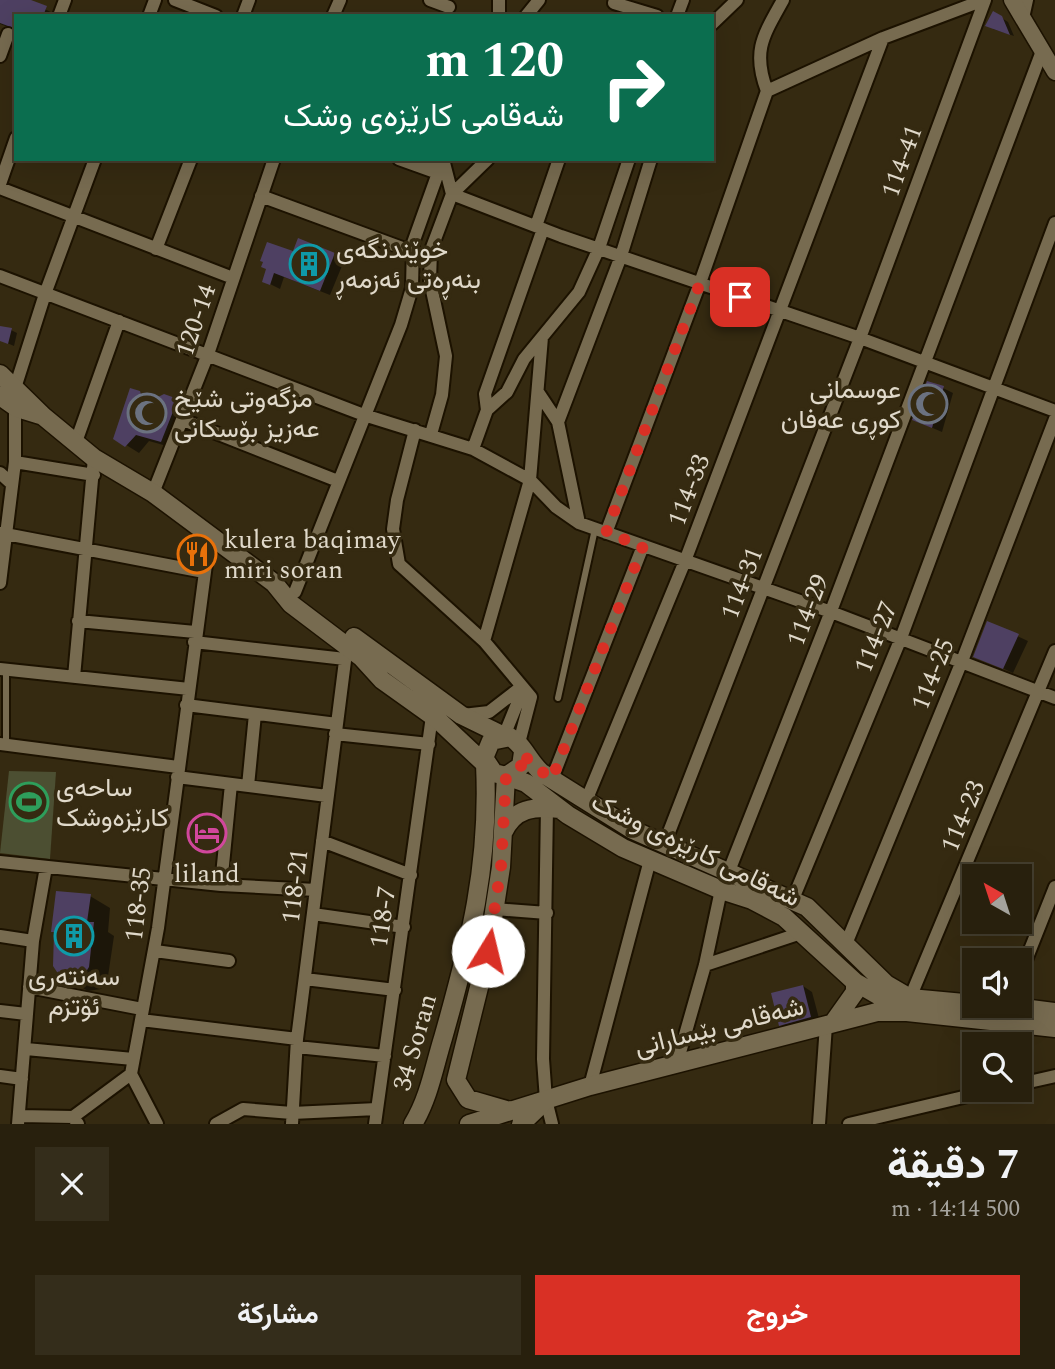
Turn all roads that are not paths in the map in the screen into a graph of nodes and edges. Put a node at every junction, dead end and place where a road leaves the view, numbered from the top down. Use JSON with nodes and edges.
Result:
{"nodes":[{"id":1,"x":175,"y":0,"type":"edge"},
{"id":2,"x":429,"y":0,"type":"edge"},
{"id":3,"x":539,"y":0,"type":"edge"},
{"id":4,"x":737,"y":0,"type":"edge"},
{"id":5,"x":783,"y":0,"type":"edge"},
{"id":6,"x":984,"y":0,"type":"edge"},
{"id":7,"x":1012,"y":0,"type":"edge"},
{"id":8,"x":1027,"y":0,"type":"edge"},
{"id":9,"x":615,"y":1,"type":"edge"},
{"id":10,"x":449,"y":8,"type":"edge"},
{"id":11,"x":211,"y":14,"type":"edge"},
{"id":12,"x":528,"y":14,"type":"edge"},
{"id":13,"x":651,"y":14,"type":"edge"},
{"id":14,"x":1023,"y":18,"type":"junction"},
{"id":15,"x":714,"y":22,"type":"edge"},
{"id":16,"x":8,"y":34,"type":"edge"},
{"id":17,"x":883,"y":38,"type":"junction"},
{"id":18,"x":1042,"y":51,"type":"junction"},
{"id":19,"x":0,"y":56,"type":"edge"},
{"id":20,"x":1055,"y":72,"type":"edge"},
{"id":21,"x":767,"y":91,"type":"junction"},
{"id":22,"x":14,"y":144,"type":"edge"},
{"id":23,"x":94,"y":161,"type":"edge"},
{"id":24,"x":190,"y":161,"type":"edge"},
{"id":25,"x":273,"y":161,"type":"edge"},
{"id":26,"x":403,"y":161,"type":"edge"},
{"id":27,"x":429,"y":161,"type":"edge"},
{"id":28,"x":444,"y":161,"type":"edge"},
{"id":29,"x":486,"y":161,"type":"edge"},
{"id":30,"x":558,"y":161,"type":"edge"},
{"id":31,"x":628,"y":161,"type":"edge"},
{"id":32,"x":650,"y":161,"type":"edge"},
{"id":33,"x":437,"y":179,"type":"junction"},
{"id":34,"x":0,"y":186,"type":"edge"},
{"id":35,"x":452,"y":194,"type":"junction"},
{"id":36,"x":261,"y":196,"type":"junction"},
{"id":37,"x":74,"y":217,"type":"junction"},
{"id":38,"x":1055,"y":223,"type":"edge"},
{"id":39,"x":539,"y":227,"type":"junction"},
{"id":40,"x":156,"y":248,"type":"junction"},
{"id":41,"x":598,"y":248,"type":"junction"},
{"id":42,"x":413,"y":252,"type":"junction"},
{"id":43,"x":621,"y":256,"type":"junction"},
{"id":44,"x":0,"y":276,"type":"edge"},
{"id":45,"x":233,"y":278,"type":"junction"},
{"id":46,"x":700,"y":283,"type":"junction"},
{"id":47,"x":45,"y":293,"type":"junction"},
{"id":48,"x":781,"y":310,"type":"junction"},
{"id":49,"x":119,"y":321,"type":"junction"},
{"id":50,"x":542,"y":337,"type":"junction"},
{"id":51,"x":860,"y":338,"type":"junction"},
{"id":52,"x":208,"y":354,"type":"junction"},
{"id":53,"x":923,"y":363,"type":"junction"},
{"id":54,"x":0,"y":374,"type":"edge"},
{"id":55,"x":992,"y":388,"type":"junction"},
{"id":56,"x":7,"y":392,"type":"edge"},
{"id":57,"x":537,"y":392,"type":"junction"},
{"id":58,"x":17,"y":408,"type":"junction"},
{"id":59,"x":487,"y":410,"type":"junction"},
{"id":60,"x":1055,"y":411,"type":"edge"},
{"id":61,"x":364,"y":415,"type":"junction"},
{"id":62,"x":43,"y":416,"type":"junction"},
{"id":63,"x":1055,"y":419,"type":"edge"},
{"id":64,"x":183,"y":420,"type":"junction"},
{"id":65,"x":558,"y":422,"type":"junction"},
{"id":66,"x":415,"y":430,"type":"junction"},
{"id":67,"x":430,"y":434,"type":"junction"},
{"id":68,"x":76,"y":442,"type":"junction"},
{"id":69,"x":473,"y":449,"type":"junction"},
{"id":70,"x":15,"y":462,"type":"junction"},
{"id":71,"x":94,"y":466,"type":"junction"},
{"id":72,"x":0,"y":473,"type":"edge"},
{"id":73,"x":530,"y":480,"type":"junction"},
{"id":74,"x":338,"y":481,"type":"junction"},
{"id":75,"x":12,"y":484,"type":"junction"},
{"id":76,"x":153,"y":493,"type":"junction"},
{"id":77,"x":579,"y":523,"type":"junction"},
{"id":78,"x":600,"y":531,"type":"junction"},
{"id":79,"x":210,"y":534,"type":"junction"},
{"id":80,"x":3,"y":535,"type":"edge"},
{"id":81,"x":643,"y":546,"type":"junction"},
{"id":82,"x":86,"y":551,"type":"junction"},
{"id":83,"x":685,"y":561,"type":"junction"},
{"id":84,"x":204,"y":572,"type":"junction"},
{"id":85,"x":0,"y":583,"type":"edge"},
{"id":86,"x":274,"y":583,"type":"junction"},
{"id":87,"x":763,"y":588,"type":"junction"},
{"id":88,"x":295,"y":592,"type":"junction"},
{"id":89,"x":831,"y":612,"type":"junction"},
{"id":90,"x":78,"y":621,"type":"junction"},
{"id":91,"x":195,"y":637,"type":"junction"},
{"id":92,"x":901,"y":638,"type":"junction"},
{"id":93,"x":484,"y":641,"type":"junction"},
{"id":94,"x":1055,"y":651,"type":"edge"},
{"id":95,"x":962,"y":661,"type":"junction"},
{"id":96,"x":376,"y":663,"type":"junction"},
{"id":97,"x":3,"y":669,"type":"edge"},
{"id":98,"x":74,"y":677,"type":"junction"},
{"id":99,"x":520,"y":685,"type":"junction"},
{"id":100,"x":188,"y":689,"type":"junction"},
{"id":101,"x":1039,"y":692,"type":"junction"},
{"id":102,"x":558,"y":698,"type":"dead end"},
{"id":103,"x":1055,"y":698,"type":"edge"},
{"id":104,"x":186,"y":705,"type":"junction"},
{"id":105,"x":255,"y":714,"type":"junction"},
{"id":106,"x":461,"y":715,"type":"junction"},
{"id":107,"x":432,"y":716,"type":"junction"},
{"id":108,"x":336,"y":729,"type":"junction"},
{"id":109,"x":3,"y":744,"type":"edge"},
{"id":110,"x":429,"y":744,"type":"junction"},
{"id":111,"x":515,"y":744,"type":"junction"},
{"id":112,"x":485,"y":764,"type":"junction"},
{"id":113,"x":178,"y":772,"type":"junction"},
{"id":114,"x":506,"y":776,"type":"junction"},
{"id":115,"x":552,"y":779,"type":"junction"},
{"id":116,"x":232,"y":784,"type":"junction"},
{"id":117,"x":248,"y":786,"type":"junction"},
{"id":118,"x":327,"y":796,"type":"junction"},
{"id":119,"x":586,"y":801,"type":"junction"},
{"id":120,"x":553,"y":808,"type":"junction"},
{"id":121,"x":502,"y":836,"type":"junction"},
{"id":122,"x":322,"y":841,"type":"junction"},
{"id":123,"x":664,"y":845,"type":"junction"},
{"id":124,"x":650,"y":860,"type":"junction"},
{"id":125,"x":0,"y":862,"type":"edge"},
{"id":126,"x":46,"y":867,"type":"junction"},
{"id":127,"x":729,"y":871,"type":"junction"},
{"id":128,"x":411,"y":875,"type":"junction"},
{"id":129,"x":163,"y":880,"type":"junction"},
{"id":130,"x":221,"y":885,"type":"junction"},
{"id":131,"x":1055,"y":887,"type":"edge"},
{"id":132,"x":316,"y":890,"type":"junction"},
{"id":133,"x":721,"y":890,"type":"junction"},
{"id":134,"x":793,"y":899,"type":"junction"},
{"id":135,"x":495,"y":909,"type":"junction"},
{"id":136,"x":547,"y":913,"type":"junction"},
{"id":137,"x":313,"y":914,"type":"junction"},
{"id":138,"x":404,"y":927,"type":"junction"},
{"id":139,"x":804,"y":932,"type":"junction"},
{"id":140,"x":0,"y":936,"type":"edge"},
{"id":141,"x":33,"y":941,"type":"junction"},
{"id":142,"x":846,"y":944,"type":"junction"},
{"id":143,"x":1031,"y":948,"type":"edge"},
{"id":144,"x":155,"y":951,"type":"junction"},
{"id":145,"x":229,"y":961,"type":"dead end"},
{"id":146,"x":705,"y":965,"type":"junction"},
{"id":147,"x":305,"y":979,"type":"junction"},
{"id":148,"x":855,"y":982,"type":"junction"},
{"id":149,"x":29,"y":987,"type":"junction"},
{"id":150,"x":395,"y":990,"type":"junction"},
{"id":151,"x":962,"y":1004,"type":"edge"},
{"id":152,"x":908,"y":1005,"type":"junction"},
{"id":153,"x":1032,"y":1009,"type":"edge"},
{"id":154,"x":0,"y":1011,"type":"edge"},
{"id":155,"x":1055,"y":1012,"type":"edge"},
{"id":156,"x":26,"y":1014,"type":"junction"},
{"id":157,"x":141,"y":1014,"type":"junction"},
{"id":158,"x":830,"y":1024,"type":"junction"},
{"id":159,"x":1055,"y":1028,"type":"edge"},
{"id":160,"x":297,"y":1043,"type":"junction"},
{"id":161,"x":441,"y":1043,"type":"junction"},
{"id":162,"x":463,"y":1045,"type":"junction"},
{"id":163,"x":26,"y":1049,"type":"junction"},
{"id":164,"x":385,"y":1056,"type":"junction"},
{"id":165,"x":133,"y":1059,"type":"junction"},
{"id":166,"x":677,"y":1063,"type":"junction"},
{"id":167,"x":131,"y":1074,"type":"junction"},
{"id":168,"x":0,"y":1076,"type":"edge"},
{"id":169,"x":1055,"y":1076,"type":"edge"},
{"id":170,"x":22,"y":1079,"type":"junction"},
{"id":171,"x":1032,"y":1081,"type":"edge"},
{"id":172,"x":590,"y":1086,"type":"junction"},
{"id":173,"x":962,"y":1097,"type":"edge"},
{"id":174,"x":546,"y":1100,"type":"junction"},
{"id":175,"x":377,"y":1110,"type":"junction"},
{"id":176,"x":516,"y":1118,"type":"edge"},
{"id":177,"x":292,"y":1119,"type":"edge"},
{"id":178,"x":18,"y":1120,"type":"edge"},
{"id":179,"x":76,"y":1121,"type":"edge"},
{"id":180,"x":157,"y":1124,"type":"edge"},
{"id":181,"x":216,"y":1124,"type":"edge"},
{"id":182,"x":375,"y":1124,"type":"edge"},
{"id":183,"x":413,"y":1124,"type":"edge"},
{"id":184,"x":469,"y":1124,"type":"edge"},
{"id":185,"x":552,"y":1124,"type":"edge"},
{"id":186,"x":819,"y":1124,"type":"edge"},
{"id":187,"x":849,"y":1124,"type":"edge"}],
"edges":[{"from":1,"to":11,"type":"street"},
{"from":2,"to":10,"type":"street"},
{"from":3,"to":12,"type":"street"},
{"from":4,"to":15,"type":"street"},
{"from":5,"to":21,"type":"street"},
{"from":6,"to":17,"type":"street"},
{"from":6,"to":51,"type":"street","name":"114-41"},
{"from":7,"to":14,"type":"street"},
{"from":8,"to":14,"type":"street"},
{"from":9,"to":13,"type":"street"},
{"from":14,"to":18,"type":"street"},
{"from":16,"to":19,"type":"street"},
{"from":17,"to":21,"type":"street"},
{"from":17,"to":48,"type":"street","name":"114-33"},
{"from":18,"to":20,"type":"street"},
{"from":18,"to":53,"type":"street","name":"114-29"},
{"from":21,"to":46,"type":"street"},
{"from":22,"to":34,"type":"street"},
{"from":23,"to":37,"type":"street"},
{"from":24,"to":40,"type":"street"},
{"from":25,"to":36,"type":"street","name":"120-14"},
{"from":26,"to":33,"type":"street"},
{"from":27,"to":33,"type":"street"},
{"from":28,"to":35,"type":"street"},
{"from":29,"to":35,"type":"street"},
{"from":30,"to":39,"type":"street"},
{"from":31,"to":41,"type":"street"},
{"from":32,"to":43,"type":"street"},
{"from":33,"to":42,"type":"street"},
{"from":34,"to":37,"type":"street"},
{"from":35,"to":39,"type":"street"},
{"from":35,"to":67,"type":"street"},
{"from":36,"to":42,"type":"street"},
{"from":36,"to":45,"type":"street","name":"120-14"},
{"from":37,"to":40,"type":"street"},
{"from":37,"to":47,"type":"street"},
{"from":38,"to":55,"type":"street","name":"114-27"},
{"from":39,"to":41,"type":"street"},
{"from":39,"to":59,"type":"street"},
{"from":40,"to":45,"type":"street"},
{"from":41,"to":43,"type":"street"},
{"from":41,"to":50,"type":"street"},
{"from":42,"to":61,"type":"street"},
{"from":43,"to":46,"type":"street"},
{"from":43,"to":65,"type":"street"},
{"from":44,"to":47,"type":"street"},
{"from":45,"to":52,"type":"street","name":"120-14"},
{"from":46,"to":48,"type":"street"},
{"from":46,"to":78,"type":"street"},
{"from":47,"to":49,"type":"street"},
{"from":47,"to":56,"type":"street"},
{"from":48,"to":51,"type":"street"},
{"from":48,"to":83,"type":"street","name":"114-33"},
{"from":49,"to":52,"type":"street"},
{"from":49,"to":68,"type":"street"},
{"from":50,"to":57,"type":"street"},
{"from":50,"to":59,"type":"street"},
{"from":51,"to":53,"type":"street"},
{"from":51,"to":87,"type":"street","name":"114-31"},
{"from":52,"to":61,"type":"street"},
{"from":52,"to":64,"type":"street"},
{"from":52,"to":76,"type":"street","name":"120-14"},
{"from":53,"to":55,"type":"street"},
{"from":53,"to":89,"type":"street","name":"114-29"},
{"from":54,"to":56,"type":"main road","name":"شەقامی کارێزەی وشک"},
{"from":55,"to":60,"type":"street"},
{"from":55,"to":92,"type":"street","name":"114-27"},
{"from":56,"to":58,"type":"main road","name":"شەقامی کارێزەی وشک"},
{"from":56,"to":62,"type":"main road","name":"شەقامی کارێزەی وشک"},
{"from":57,"to":65,"type":"street"},
{"from":57,"to":73,"type":"street"},
{"from":58,"to":62,"type":"main road","name":"شەقامی کارێزەی وشک"},
{"from":58,"to":70,"type":"street"},
{"from":59,"to":69,"type":"street"},
{"from":61,"to":66,"type":"street"},
{"from":61,"to":74,"type":"street"},
{"from":62,"to":68,"type":"main road","name":"شەقامی کارێزەی وشک"},
{"from":63,"to":95,"type":"street","name":"114-25"},
{"from":64,"to":74,"type":"street"},
{"from":64,"to":76,"type":"street"},
{"from":65,"to":77,"type":"street"},
{"from":66,"to":67,"type":"street"},
{"from":66,"to":93,"type":"street"},
{"from":67,"to":69,"type":"street"},
{"from":68,"to":71,"type":"main road","name":"شەقامی کارێزەی وشک"},
{"from":69,"to":73,"type":"street"},
{"from":70,"to":71,"type":"street"},
{"from":70,"to":75,"type":"street"},
{"from":71,"to":76,"type":"main road","name":"شەقامی کارێزەی وشک"},
{"from":71,"to":82,"type":"street"},
{"from":72,"to":75,"type":"street"},
{"from":73,"to":77,"type":"street"},
{"from":73,"to":93,"type":"street"},
{"from":74,"to":88,"type":"street"},
{"from":75,"to":80,"type":"street"},
{"from":76,"to":79,"type":"main road","name":"شەقامی کارێزەی وشک"},
{"from":77,"to":78,"type":"street"},
{"from":78,"to":81,"type":"street"},
{"from":78,"to":102,"type":"lane"},
{"from":79,"to":84,"type":"street","name":"118-35"},
{"from":79,"to":86,"type":"main road","name":"شەقامی کارێزەی وشک"},
{"from":80,"to":82,"type":"street"},
{"from":80,"to":85,"type":"street"},
{"from":81,"to":83,"type":"street"},
{"from":81,"to":115,"type":"street"},
{"from":82,"to":84,"type":"street"},
{"from":82,"to":90,"type":"street"},
{"from":83,"to":87,"type":"street"},
{"from":83,"to":119,"type":"street","name":"114-33"},
{"from":84,"to":91,"type":"street","name":"118-35"},
{"from":86,"to":88,"type":"main road","name":"شەقامی کارێزەی وشک"},
{"from":86,"to":96,"type":"main road","name":"شەقامی کارێزەی وشک"},
{"from":87,"to":89,"type":"street"},
{"from":87,"to":123,"type":"street","name":"114-31"},
{"from":88,"to":96,"type":"main road","name":"شەقامی کارێزەی وشک"},
{"from":89,"to":92,"type":"street"},
{"from":89,"to":127,"type":"street","name":"114-29"},
{"from":90,"to":91,"type":"street"},
{"from":90,"to":98,"type":"street"},
{"from":91,"to":100,"type":"street","name":"118-35"},
{"from":91,"to":108,"type":"street","name":"118-21"},
{"from":92,"to":95,"type":"street"},
{"from":92,"to":134,"type":"street","name":"114-27"},
{"from":93,"to":99,"type":"street"},
{"from":94,"to":101,"type":"street","name":"114-23"},
{"from":95,"to":101,"type":"street"},
{"from":95,"to":142,"type":"street","name":"114-25"},
{"from":96,"to":106,"type":"main road","name":"شەقامی کارێزەی وشک"},
{"from":96,"to":107,"type":"main road","name":"شەقامی کارێزەی وشک"},
{"from":97,"to":98,"type":"street"},
{"from":97,"to":109,"type":"lane"},
{"from":98,"to":100,"type":"street"},
{"from":99,"to":106,"type":"street"},
{"from":99,"to":111,"type":"street"},
{"from":100,"to":104,"type":"street","name":"118-35"},
{"from":101,"to":103,"type":"street"},
{"from":101,"to":152,"type":"street","name":"114-23"},
{"from":104,"to":105,"type":"street"},
{"from":104,"to":113,"type":"street","name":"118-35"},
{"from":105,"to":108,"type":"street"},
{"from":105,"to":117,"type":"street"},
{"from":106,"to":111,"type":"main road","name":"شەقامی کارێزەی وشک"},
{"from":107,"to":110,"type":"street","name":"118-7"},
{"from":107,"to":112,"type":"main road","name":"شەقامی کارێزەی وشک"},
{"from":108,"to":110,"type":"street"},
{"from":108,"to":118,"type":"street","name":"118-21"},
{"from":109,"to":113,"type":"street"},
{"from":110,"to":128,"type":"street","name":"118-7"},
{"from":111,"to":112,"type":"main road"},
{"from":111,"to":114,"type":"main road"},
{"from":111,"to":115,"type":"main road","name":"شەقامی کارێزەی وشک"},
{"from":112,"to":114,"type":"main road"},
{"from":112,"to":161,"type":"main road","name":"34 Soran"},
{"from":113,"to":116,"type":"street"},
{"from":113,"to":129,"type":"street","name":"118-35"},
{"from":114,"to":120,"type":"main road","name":"شەقامی کارێزەی وشک"},
{"from":114,"to":121,"type":"main road","name":"34 Soran"},
{"from":115,"to":119,"type":"main road","name":"شەقامی کارێزەی وشک"},
{"from":116,"to":117,"type":"street"},
{"from":116,"to":130,"type":"street"},
{"from":117,"to":118,"type":"street"},
{"from":118,"to":122,"type":"street","name":"118-21"},
{"from":119,"to":123,"type":"main road","name":"شەقامی کارێزەی وشک"},
{"from":120,"to":121,"type":"main road"},
{"from":120,"to":124,"type":"main road","name":"شەقامی کارێزەی وشک"},
{"from":120,"to":136,"type":"street"},
{"from":121,"to":135,"type":"main road","name":"34 Soran"},
{"from":122,"to":128,"type":"street"},
{"from":122,"to":132,"type":"street","name":"118-21"},
{"from":123,"to":127,"type":"main road","name":"شەقامی کارێزەی وشک"},
{"from":124,"to":133,"type":"main road","name":"شەقامی کارێزەی وشک"},
{"from":124,"to":172,"type":"street"},
{"from":125,"to":126,"type":"street"},
{"from":126,"to":129,"type":"street"},
{"from":126,"to":141,"type":"street"},
{"from":127,"to":134,"type":"main road","name":"شەقامی کارێزەی وشک"},
{"from":128,"to":138,"type":"street","name":"118-7"},
{"from":129,"to":130,"type":"street"},
{"from":129,"to":144,"type":"street","name":"118-35"},
{"from":130,"to":132,"type":"street"},
{"from":131,"to":143,"type":"street"},
{"from":132,"to":137,"type":"street","name":"118-21"},
{"from":133,"to":139,"type":"main road","name":"شەقامی کارێزەی وشک"},
{"from":133,"to":146,"type":"street"},
{"from":134,"to":142,"type":"main road","name":"شەقامی کارێزەی وشک"},
{"from":135,"to":136,"type":"street"},
{"from":135,"to":162,"type":"main road","name":"34 Soran"},
{"from":136,"to":174,"type":"street"},
{"from":137,"to":138,"type":"street"},
{"from":137,"to":147,"type":"street","name":"118-21"},
{"from":138,"to":150,"type":"street","name":"118-7"},
{"from":139,"to":146,"type":"street"},
{"from":139,"to":148,"type":"main road","name":"شەقامی کارێزەی وشک"},
{"from":140,"to":141,"type":"street"},
{"from":141,"to":149,"type":"street"},
{"from":142,"to":152,"type":"main road","name":"شەقامی کارێزەی وشک"},
{"from":144,"to":145,"type":"street"},
{"from":144,"to":157,"type":"street","name":"118-35"},
{"from":146,"to":166,"type":"street"},
{"from":147,"to":150,"type":"street"},
{"from":147,"to":160,"type":"street","name":"118-21"},
{"from":148,"to":152,"type":"main road","name":"شەقامی کارێزەی وشک"},
{"from":148,"to":158,"type":"main road"},
{"from":149,"to":156,"type":"street"},
{"from":149,"to":157,"type":"street"},
{"from":150,"to":164,"type":"street","name":"118-7"},
{"from":151,"to":152,"type":"main road","name":"شەقامی کارێزەی وشک"},
{"from":152,"to":158,"type":"main road","name":"شەقامی بێسارانی"},
{"from":152,"to":159,"type":"main road","name":"شەقامی کارێزەی وشک"},
{"from":153,"to":155,"type":"main road"},
{"from":154,"to":156,"type":"street"},
{"from":156,"to":163,"type":"street"},
{"from":157,"to":160,"type":"street"},
{"from":157,"to":165,"type":"street","name":"118-35"},
{"from":158,"to":166,"type":"main road","name":"شەقامی بێسارانی"},
{"from":158,"to":186,"type":"street"},
{"from":160,"to":164,"type":"street"},
{"from":160,"to":177,"type":"street","name":"118-21"},
{"from":161,"to":162,"type":"main road"},
{"from":161,"to":183,"type":"main road","name":"34 Soran"},
{"from":162,"to":176,"type":"main road","name":"34 Soran"},
{"from":163,"to":165,"type":"street"},
{"from":163,"to":170,"type":"street"},
{"from":164,"to":175,"type":"street","name":"118-7"},
{"from":165,"to":167,"type":"street","name":"118-35"},
{"from":166,"to":172,"type":"main road","name":"شەقامی بێسارانی"},
{"from":167,"to":179,"type":"street"},
{"from":167,"to":180,"type":"street"},
{"from":168,"to":170,"type":"street"},
{"from":169,"to":171,"type":"street"},
{"from":170,"to":178,"type":"street"},
{"from":172,"to":174,"type":"main road","name":"شەقامی بێسارانی"},
{"from":173,"to":187,"type":"street"},
{"from":174,"to":176,"type":"main road","name":"شەقامی بێسارانی"},
{"from":174,"to":185,"type":"street"},
{"from":175,"to":177,"type":"street"},
{"from":175,"to":182,"type":"street","name":"118-7"},
{"from":176,"to":184,"type":"main road","name":"شەقامی بێسارانی"},
{"from":177,"to":181,"type":"street"},
{"from":178,"to":179,"type":"street"}]}
